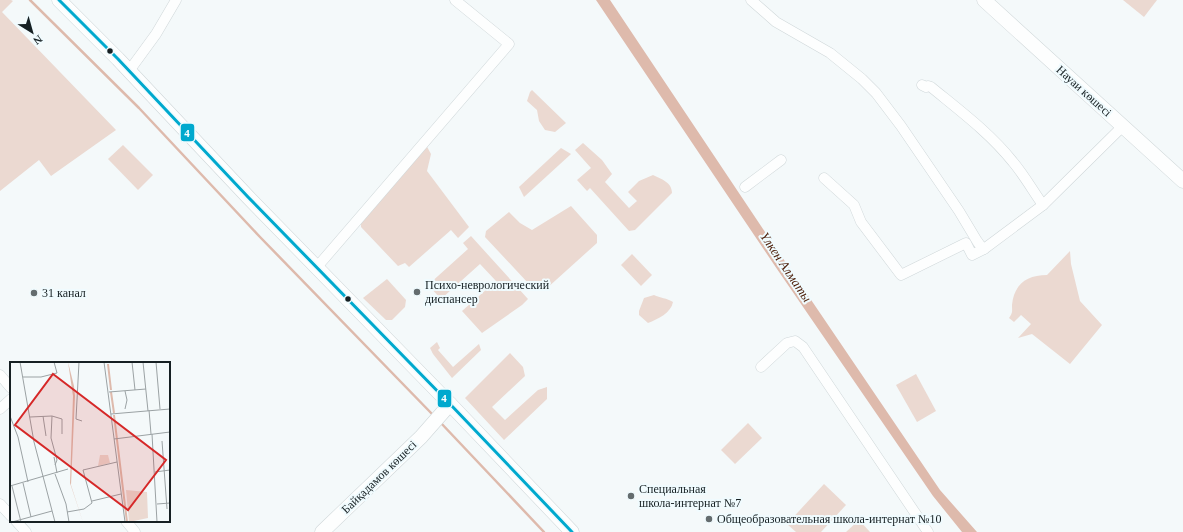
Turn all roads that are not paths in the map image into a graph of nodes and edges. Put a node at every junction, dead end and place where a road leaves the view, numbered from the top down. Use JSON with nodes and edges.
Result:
{"nodes":[{"id":1,"x":60,"y":0,"type":"edge"},
{"id":2,"x":176,"y":0,"type":"edge"},
{"id":3,"x":455,"y":0,"type":"edge"},
{"id":4,"x":751,"y":0,"type":"edge"},
{"id":5,"x":984,"y":0,"type":"edge"},
{"id":6,"x":129,"y":71,"type":"junction"},
{"id":7,"x":922,"y":85,"type":"dead end"},
{"id":8,"x":1123,"y":126,"type":"junction"},
{"id":9,"x":781,"y":160,"type":"dead end"},
{"id":10,"x":824,"y":178,"type":"dead end"},
{"id":11,"x":1183,"y":181,"type":"edge"},
{"id":12,"x":745,"y":187,"type":"dead end"},
{"id":13,"x":1043,"y":205,"type":"junction"},
{"id":14,"x":984,"y":249,"type":"junction"},
{"id":15,"x":317,"y":267,"type":"junction"},
{"id":16,"x":760,"y":367,"type":"dead end"},
{"id":17,"x":0,"y":376,"type":"edge"},
{"id":18,"x":10,"y":387,"type":"edge"},
{"id":19,"x":10,"y":400,"type":"edge"},
{"id":20,"x":450,"y":404,"type":"junction"},
{"id":21,"x":0,"y":410,"type":"edge"},
{"id":22,"x":0,"y":504,"type":"edge"},
{"id":23,"x":10,"y":515,"type":"edge"},
{"id":24,"x":17,"y":522,"type":"edge"},
{"id":25,"x":127,"y":522,"type":"edge"},
{"id":26,"x":26,"y":532,"type":"edge"},
{"id":27,"x":135,"y":532,"type":"edge"},
{"id":28,"x":322,"y":532,"type":"edge"},
{"id":29,"x":572,"y":532,"type":"edge"},
{"id":30,"x":928,"y":532,"type":"edge"}],
"edges":[{"from":1,"to":6,"type":"street"},
{"from":2,"to":6,"type":"street"},
{"from":3,"to":15,"type":"street"},
{"from":4,"to":14,"type":"street"},
{"from":5,"to":8,"type":"street","name":"Науаи көшесі"},
{"from":6,"to":15,"type":"street"},
{"from":7,"to":13,"type":"street"},
{"from":8,"to":11,"type":"street","name":"Науаи көшесі"},
{"from":8,"to":13,"type":"street"},
{"from":9,"to":12,"type":"street"},
{"from":10,"to":14,"type":"street"},
{"from":13,"to":14,"type":"street"},
{"from":15,"to":20,"type":"street"},
{"from":16,"to":30,"type":"street"},
{"from":17,"to":18,"type":"street"},
{"from":19,"to":21,"type":"street"},
{"from":20,"to":28,"type":"street","name":"Байқадамов көшесі"},
{"from":20,"to":29,"type":"street"},
{"from":22,"to":23,"type":"street"},
{"from":24,"to":26,"type":"street"},
{"from":25,"to":27,"type":"street"}]}
